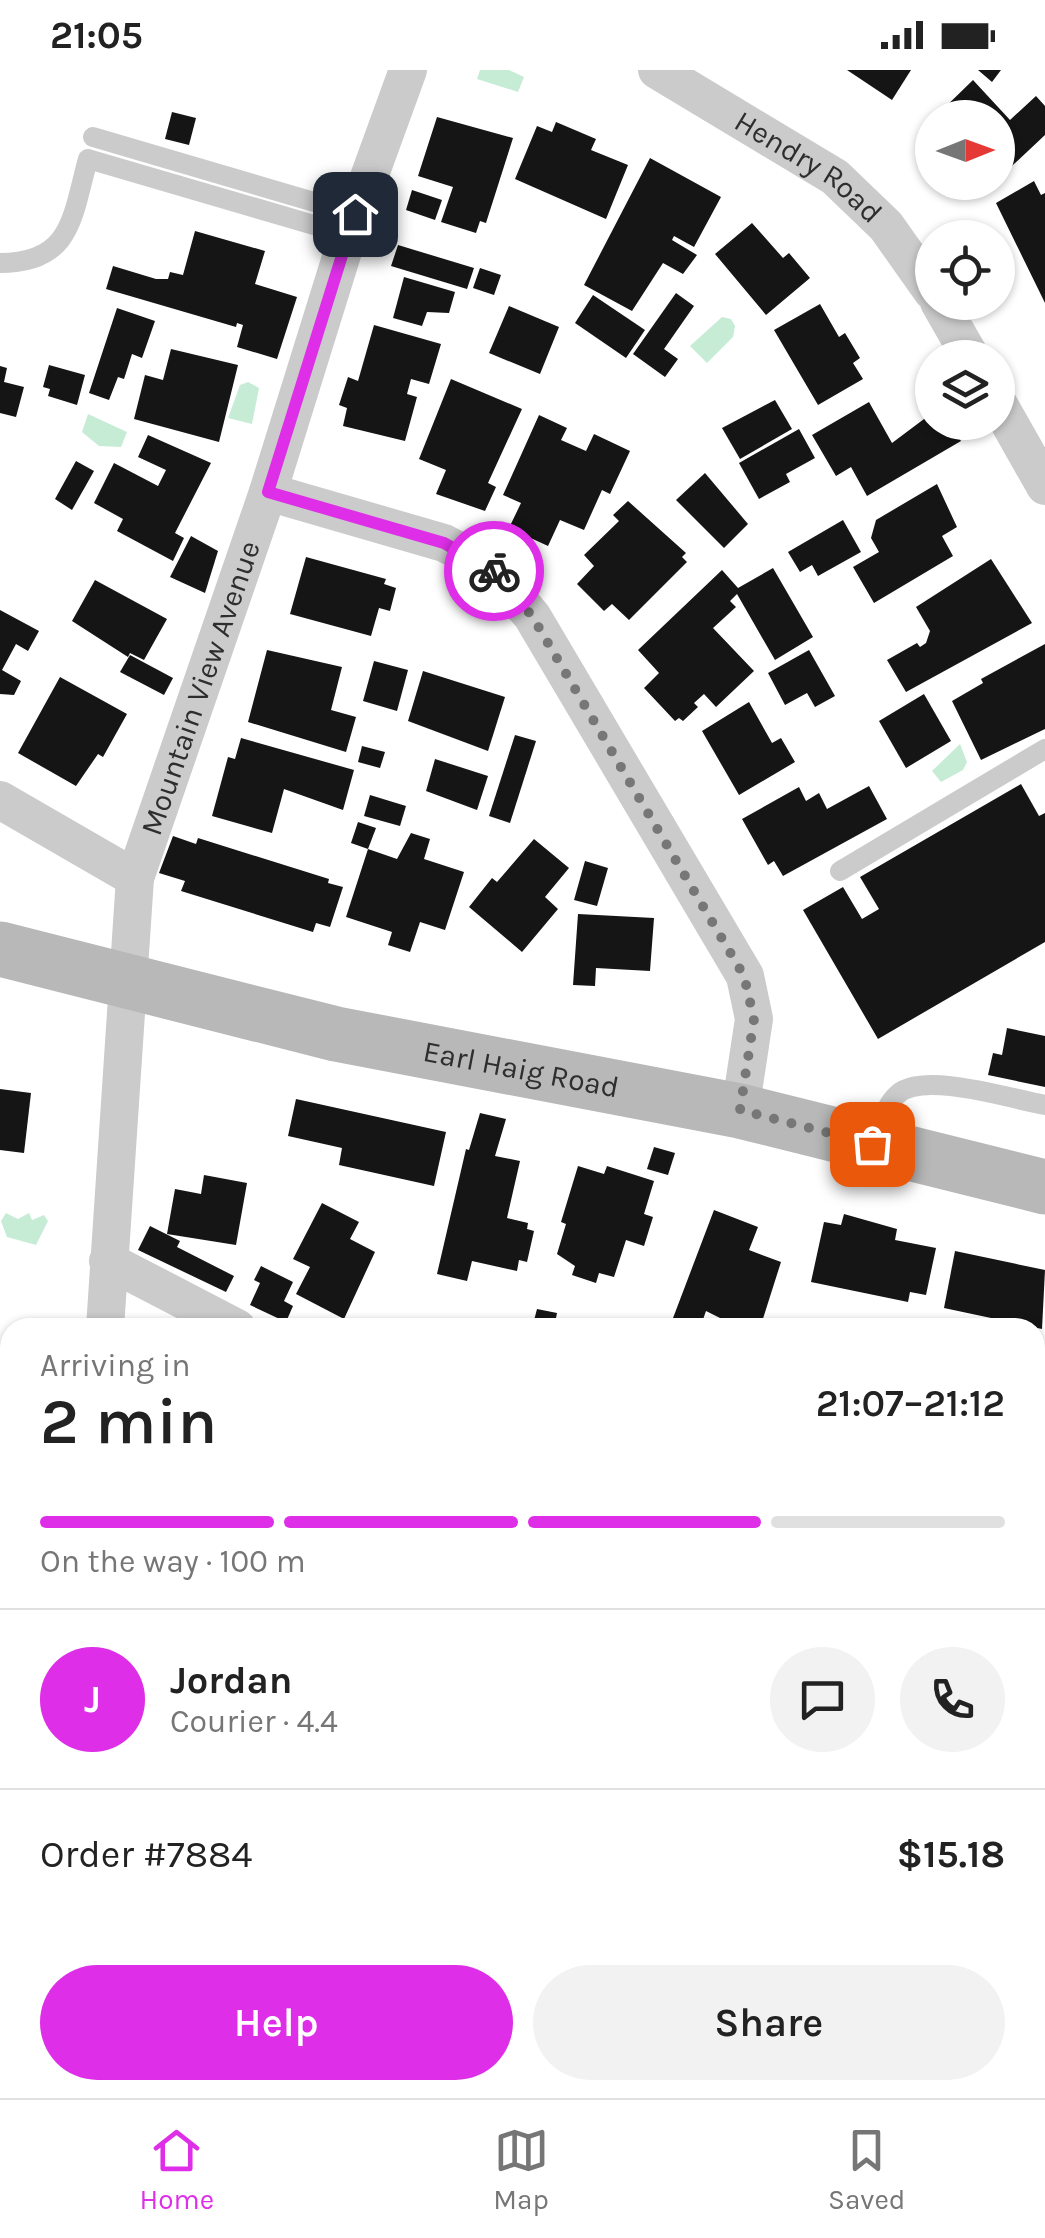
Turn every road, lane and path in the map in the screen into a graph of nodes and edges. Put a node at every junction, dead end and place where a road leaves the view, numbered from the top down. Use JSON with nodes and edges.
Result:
{"nodes":[{"id":1,"x":408,"y":70,"type":"edge"},
{"id":2,"x":657,"y":70,"type":"edge"},
{"id":3,"x":93,"y":137,"type":"dead end"},
{"id":4,"x":351,"y":224,"type":"junction"},
{"id":5,"x":0,"y":263,"type":"edge"},
{"id":6,"x":915,"y":268,"type":"edge"},
{"id":7,"x":1015,"y":434,"type":"edge"},
{"id":8,"x":1045,"y":486,"type":"edge"},
{"id":9,"x":268,"y":492,"type":"junction"},
{"id":10,"x":1045,"y":749,"type":"edge"},
{"id":11,"x":0,"y":800,"type":"edge"},
{"id":12,"x":840,"y":872,"type":"dead end"},
{"id":13,"x":134,"y":878,"type":"junction"},
{"id":14,"x":0,"y":950,"type":"edge"},
{"id":15,"x":129,"y":980,"type":"junction"},
{"id":16,"x":1045,"y":1105,"type":"edge"},
{"id":17,"x":740,"y":1110,"type":"junction"},
{"id":18,"x":872,"y":1144,"type":"junction"},
{"id":19,"x":1045,"y":1187,"type":"edge"},
{"id":20,"x":108,"y":1262,"type":"junction"},
{"id":21,"x":105,"y":1318,"type":"edge"},
{"id":22,"x":217,"y":1318,"type":"edge"}],
"edges":[{"from":1,"to":4,"type":"street","name":"Mountain View Avenue"},
{"from":2,"to":6,"type":"street","name":"Hendry Road"},
{"from":3,"to":4,"type":"lane"},
{"from":4,"to":5,"type":"lane"},
{"from":4,"to":9,"type":"street","name":"Mountain View Avenue"},
{"from":7,"to":8,"type":"street"},
{"from":9,"to":13,"type":"street","name":"Mountain View Avenue"},
{"from":9,"to":17,"type":"street"},
{"from":10,"to":12,"type":"lane"},
{"from":11,"to":13,"type":"street"},
{"from":13,"to":15,"type":"street","name":"Mountain View Avenue"},
{"from":14,"to":15,"type":"street","name":"Earl Haig Road"},
{"from":15,"to":17,"type":"street","name":"Earl Haig Road"},
{"from":15,"to":20,"type":"street","name":"Mountain View Avenue"},
{"from":16,"to":18,"type":"lane"},
{"from":17,"to":18,"type":"street","name":"Earl Haig Road"},
{"from":18,"to":19,"type":"street","name":"Earl Haig Road"},
{"from":20,"to":21,"type":"street","name":"Mountain View Avenue"},
{"from":20,"to":22,"type":"street"}]}
